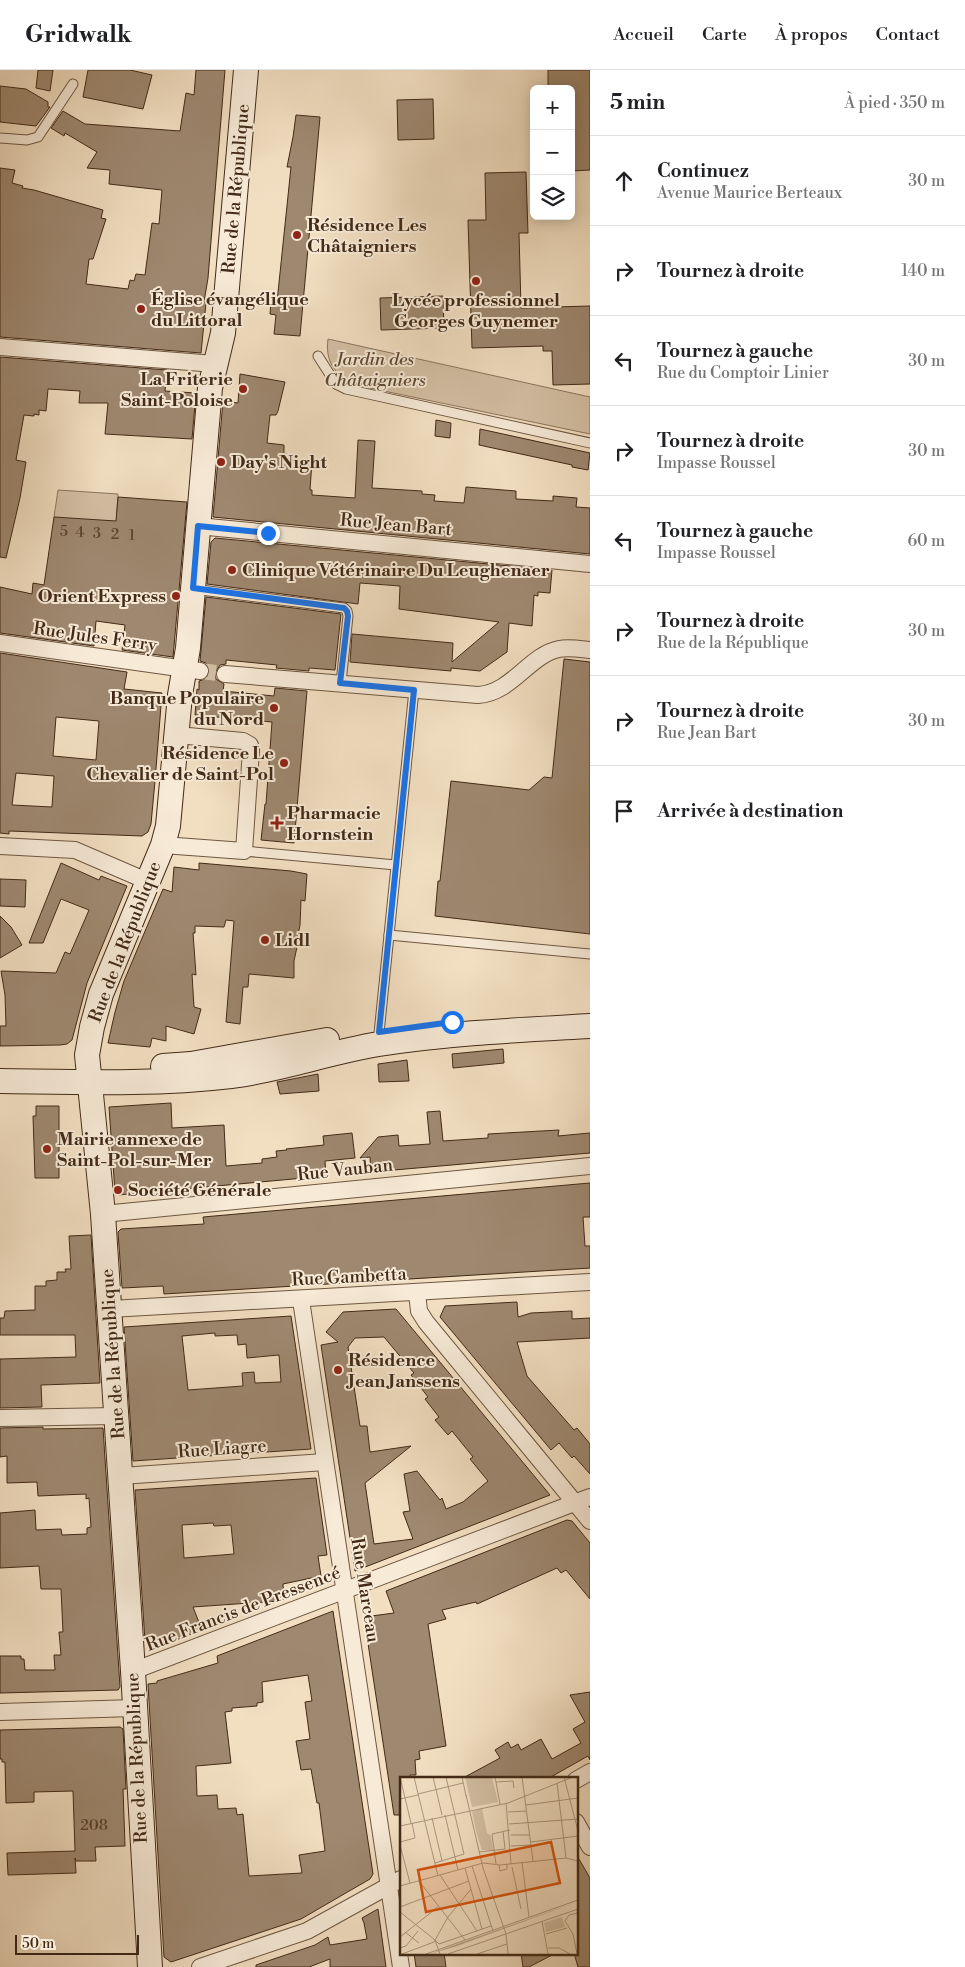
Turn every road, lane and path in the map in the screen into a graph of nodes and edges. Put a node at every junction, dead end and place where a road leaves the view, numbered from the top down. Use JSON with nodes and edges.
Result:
{"nodes":[{"id":1,"x":246,"y":70,"type":"edge"},
{"id":2,"x":73,"y":84,"type":"dead end"},
{"id":3,"x":0,"y":138,"type":"edge"},
{"id":4,"x":0,"y":347,"type":"edge"},
{"id":5,"x":318,"y":356,"type":"dead end"},
{"id":6,"x":215,"y":364,"type":"junction"},
{"id":7,"x":590,"y":443,"type":"edge"},
{"id":8,"x":198,"y":526,"type":"junction"},
{"id":9,"x":590,"y":564,"type":"edge"},
{"id":10,"x":193,"y":588,"type":"junction"},
{"id":11,"x":0,"y":643,"type":"edge"},
{"id":12,"x":590,"y":650,"type":"edge"},
{"id":13,"x":192,"y":671,"type":"junction"},
{"id":14,"x":225,"y":674,"type":"tunnel mouth"},
{"id":15,"x":340,"y":683,"type":"junction"},
{"id":16,"x":414,"y":690,"type":"junction"},
{"id":17,"x":177,"y":735,"type":"junction"},
{"id":18,"x":163,"y":845,"type":"junction"},
{"id":19,"x":0,"y":846,"type":"edge"},
{"id":20,"x":244,"y":852,"type":"junction"},
{"id":21,"x":396,"y":865,"type":"junction"},
{"id":22,"x":147,"y":881,"type":"junction"},
{"id":23,"x":389,"y":935,"type":"junction"},
{"id":24,"x":590,"y":954,"type":"edge"},
{"id":25,"x":590,"y":1012,"type":"edge"},
{"id":26,"x":590,"y":1026,"type":"edge"},
{"id":27,"x":379,"y":1038,"type":"junction"},
{"id":28,"x":0,"y":1070,"type":"edge"},
{"id":29,"x":88,"y":1074,"type":"junction"},
{"id":30,"x":0,"y":1081,"type":"edge"},
{"id":31,"x":590,"y":1166,"type":"edge"},
{"id":32,"x":103,"y":1214,"type":"junction"},
{"id":33,"x":590,"y":1282,"type":"edge"},
{"id":34,"x":417,"y":1293,"type":"junction"},
{"id":35,"x":301,"y":1300,"type":"junction"},
{"id":36,"x":110,"y":1309,"type":"junction"},
{"id":37,"x":116,"y":1416,"type":"junction"},
{"id":38,"x":0,"y":1418,"type":"edge"},
{"id":39,"x":325,"y":1462,"type":"junction"},
{"id":40,"x":121,"y":1476,"type":"junction"},
{"id":41,"x":582,"y":1500,"type":"edge"},
{"id":42,"x":590,"y":1521,"type":"edge"},
{"id":43,"x":345,"y":1591,"type":"junction"},
{"id":44,"x":133,"y":1671,"type":"junction"},
{"id":45,"x":135,"y":1708,"type":"junction"},
{"id":46,"x":0,"y":1712,"type":"edge"},
{"id":47,"x":590,"y":1772,"type":"edge"},
{"id":48,"x":578,"y":1779,"type":"edge"},
{"id":49,"x":578,"y":1826,"type":"edge"},
{"id":50,"x":590,"y":1847,"type":"edge"},
{"id":51,"x":395,"y":1882,"type":"edge"},
{"id":52,"x":400,"y":1953,"type":"edge"},
{"id":53,"x":400,"y":1954,"type":"edge"},
{"id":54,"x":150,"y":1967,"type":"edge"},
{"id":55,"x":200,"y":1967,"type":"edge"},
{"id":56,"x":401,"y":1967,"type":"edge"}],
"edges":[{"from":1,"to":6,"type":"street","name":"Rue de la République"},
{"from":2,"to":3,"type":"lane"},
{"from":4,"to":6,"type":"street"},
{"from":5,"to":7,"type":"lane"},
{"from":6,"to":8,"type":"street","name":"Rue de la République"},
{"from":8,"to":9,"type":"street","name":"Rue Jean Bart"},
{"from":8,"to":10,"type":"street","name":"Rue de la République"},
{"from":10,"to":13,"type":"street","name":"Rue de la République"},
{"from":10,"to":15,"type":"lane"},
{"from":11,"to":13,"type":"street","name":"Rue Jules Ferry"},
{"from":12,"to":16,"type":"street"},
{"from":13,"to":17,"type":"street","name":"Rue de la République"},
{"from":14,"to":15,"type":"street"},
{"from":15,"to":16,"type":"street"},
{"from":16,"to":21,"type":"lane"},
{"from":17,"to":18,"type":"street","name":"Rue de la République"},
{"from":17,"to":20,"type":"street"},
{"from":18,"to":20,"type":"street"},
{"from":18,"to":22,"type":"street","name":"Rue de la République"},
{"from":19,"to":22,"type":"street"},
{"from":20,"to":21,"type":"lane"},
{"from":21,"to":23,"type":"lane"},
{"from":22,"to":29,"type":"street","name":"Rue de la République"},
{"from":23,"to":24,"type":"lane"},
{"from":23,"to":27,"type":"lane"},
{"from":25,"to":27,"type":"street"},
{"from":26,"to":27,"type":"street"},
{"from":27,"to":29,"type":"street"},
{"from":28,"to":29,"type":"street"},
{"from":29,"to":30,"type":"street"},
{"from":29,"to":32,"type":"street","name":"Rue de la République"},
{"from":31,"to":32,"type":"street","name":"Rue Vauban"},
{"from":32,"to":36,"type":"street","name":"Rue de la République"},
{"from":33,"to":34,"type":"street","name":"Rue Gambetta"},
{"from":34,"to":35,"type":"street","name":"Rue Gambetta"},
{"from":34,"to":41,"type":"street"},
{"from":35,"to":36,"type":"street","name":"Rue Gambetta"},
{"from":35,"to":39,"type":"street","name":"Rue Marceau"},
{"from":36,"to":37,"type":"street","name":"Rue de la République"},
{"from":37,"to":38,"type":"street"},
{"from":37,"to":40,"type":"street","name":"Rue de la République"},
{"from":39,"to":40,"type":"street","name":"Rue Liagre"},
{"from":39,"to":43,"type":"street","name":"Rue Marceau"},
{"from":40,"to":44,"type":"street","name":"Rue de la République"},
{"from":41,"to":42,"type":"street"},
{"from":41,"to":43,"type":"street","name":"Rue Francis de Pressencé"},
{"from":43,"to":44,"type":"street","name":"Rue Francis de Pressencé"},
{"from":43,"to":51,"type":"street","name":"Rue Marceau"},
{"from":44,"to":45,"type":"street","name":"Rue de la République"},
{"from":45,"to":46,"type":"street"},
{"from":45,"to":54,"type":"street","name":"Rue de la République"},
{"from":47,"to":48,"type":"street"},
{"from":49,"to":50,"type":"street"},
{"from":51,"to":52,"type":"street","name":"Rue Marceau"},
{"from":51,"to":55,"type":"street"},
{"from":53,"to":56,"type":"street","name":"Rue Marceau"}]}
